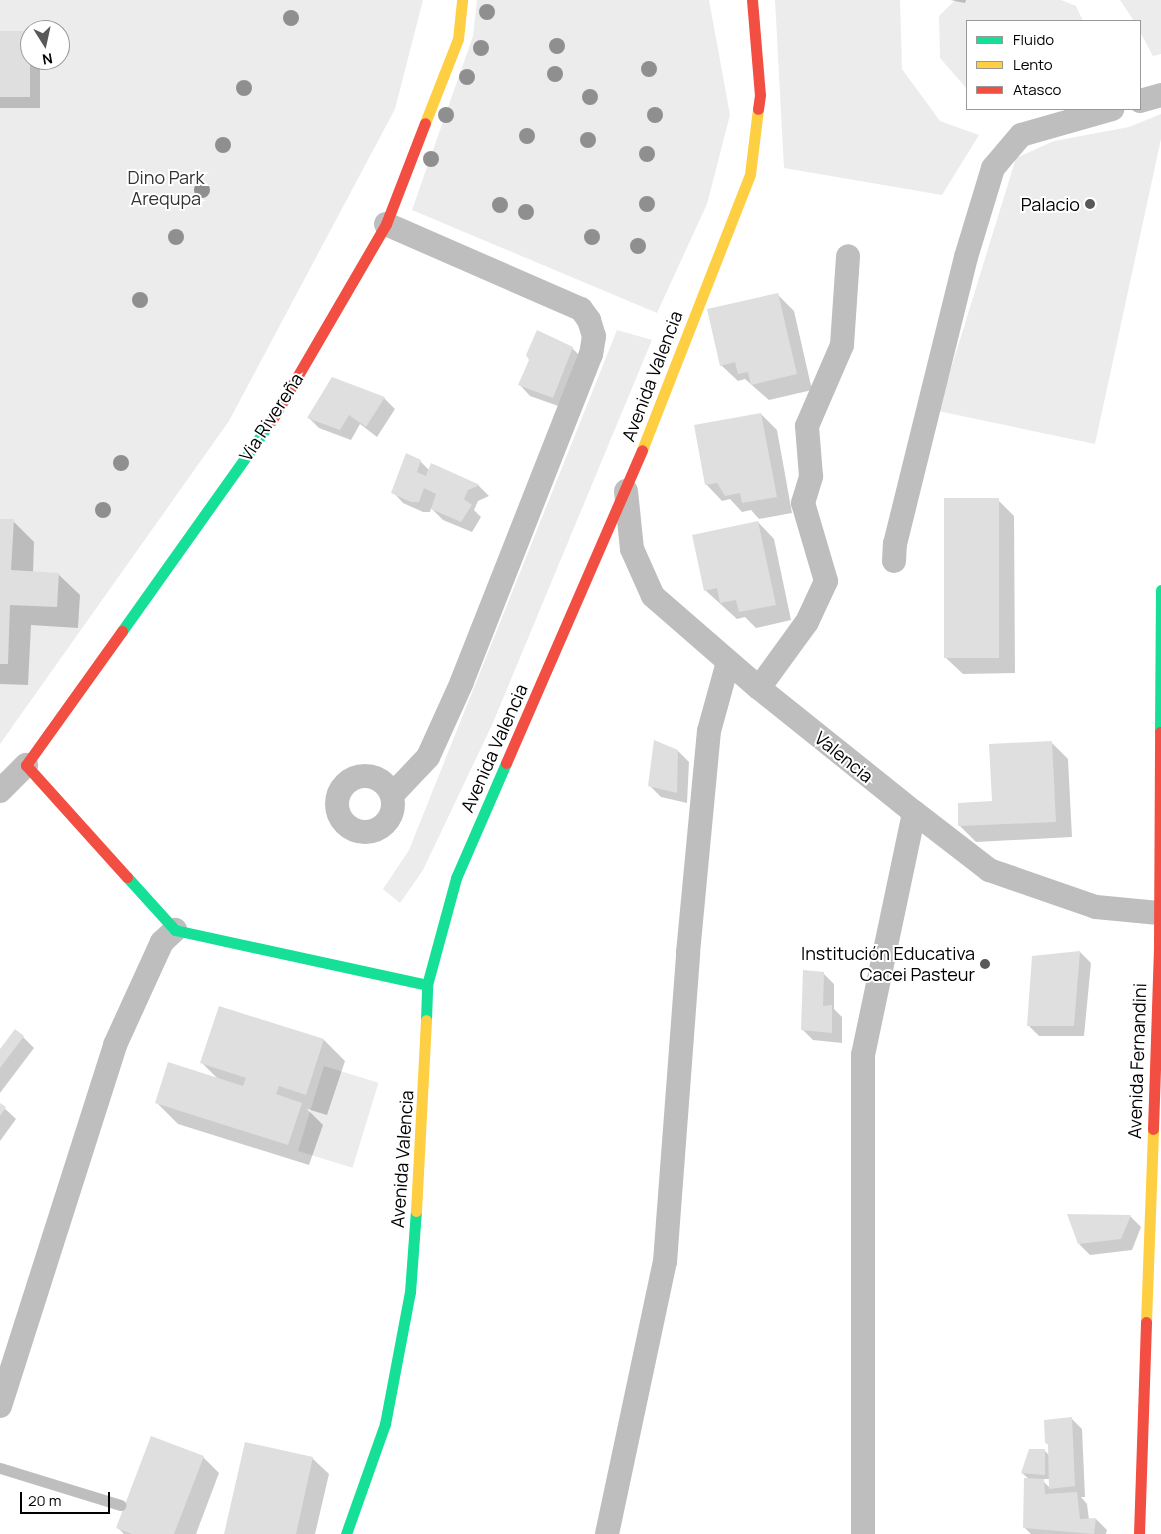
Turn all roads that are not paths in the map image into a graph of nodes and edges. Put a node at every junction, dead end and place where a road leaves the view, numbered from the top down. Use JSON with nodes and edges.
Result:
{"nodes":[{"id":1,"x":462,"y":0,"type":"edge"},
{"id":2,"x":752,"y":0,"type":"edge"},
{"id":3,"x":1161,"y":95,"type":"edge"},
{"id":4,"x":1141,"y":101,"type":"edge"},
{"id":5,"x":1108,"y":110,"type":"edge"},
{"id":6,"x":386,"y":224,"type":"junction"},
{"id":7,"x":848,"y":256,"type":"dead end"},
{"id":8,"x":626,"y":491,"type":"junction"},
{"id":9,"x":894,"y":561,"type":"dead end"},
{"id":10,"x":1161,"y":590,"type":"edge"},
{"id":11,"x":728,"y":662,"type":"junction"},
{"id":12,"x":1160,"y":683,"type":"edge"},
{"id":13,"x":759,"y":688,"type":"junction"},
{"id":14,"x":26,"y":764,"type":"junction"},
{"id":15,"x":0,"y":791,"type":"edge"},
{"id":16,"x":392,"y":794,"type":"dead end"},
{"id":17,"x":914,"y":812,"type":"junction"},
{"id":18,"x":1159,"y":913,"type":"junction"},
{"id":19,"x":175,"y":930,"type":"junction"},
{"id":20,"x":427,"y":985,"type":"junction"},
{"id":21,"x":0,"y":1406,"type":"edge"},
{"id":22,"x":0,"y":1468,"type":"edge"},
{"id":23,"x":120,"y":1505,"type":"dead end"},
{"id":24,"x":346,"y":1534,"type":"edge"},
{"id":25,"x":607,"y":1534,"type":"edge"},
{"id":26,"x":863,"y":1534,"type":"edge"},
{"id":27,"x":1139,"y":1534,"type":"edge"}],
"edges":[{"from":1,"to":6,"type":"street","name":"Via Rivereña"},
{"from":2,"to":8,"type":"street","name":"Avenida Valencia"},
{"from":3,"to":4,"type":"street"},
{"from":5,"to":9,"type":"street"},
{"from":6,"to":14,"type":"street","name":"Via Rivereña"},
{"from":6,"to":16,"type":"street"},
{"from":7,"to":13,"type":"street"},
{"from":8,"to":11,"type":"street","name":"Valencia"},
{"from":8,"to":20,"type":"street","name":"Avenida Valencia"},
{"from":10,"to":12,"type":"street","name":"Avenida Fernandini"},
{"from":11,"to":13,"type":"street","name":"Valencia"},
{"from":11,"to":25,"type":"street"},
{"from":12,"to":18,"type":"street","name":"Avenida Fernandini"},
{"from":13,"to":17,"type":"street","name":"Valencia"},
{"from":14,"to":15,"type":"street","name":"Via Rivereña"},
{"from":14,"to":19,"type":"street"},
{"from":17,"to":18,"type":"street","name":"Valencia"},
{"from":17,"to":26,"type":"street"},
{"from":18,"to":27,"type":"street","name":"Avenida Fernandini"},
{"from":19,"to":20,"type":"street"},
{"from":19,"to":21,"type":"street"},
{"from":20,"to":24,"type":"street","name":"Avenida Valencia"},
{"from":22,"to":23,"type":"lane"}]}
